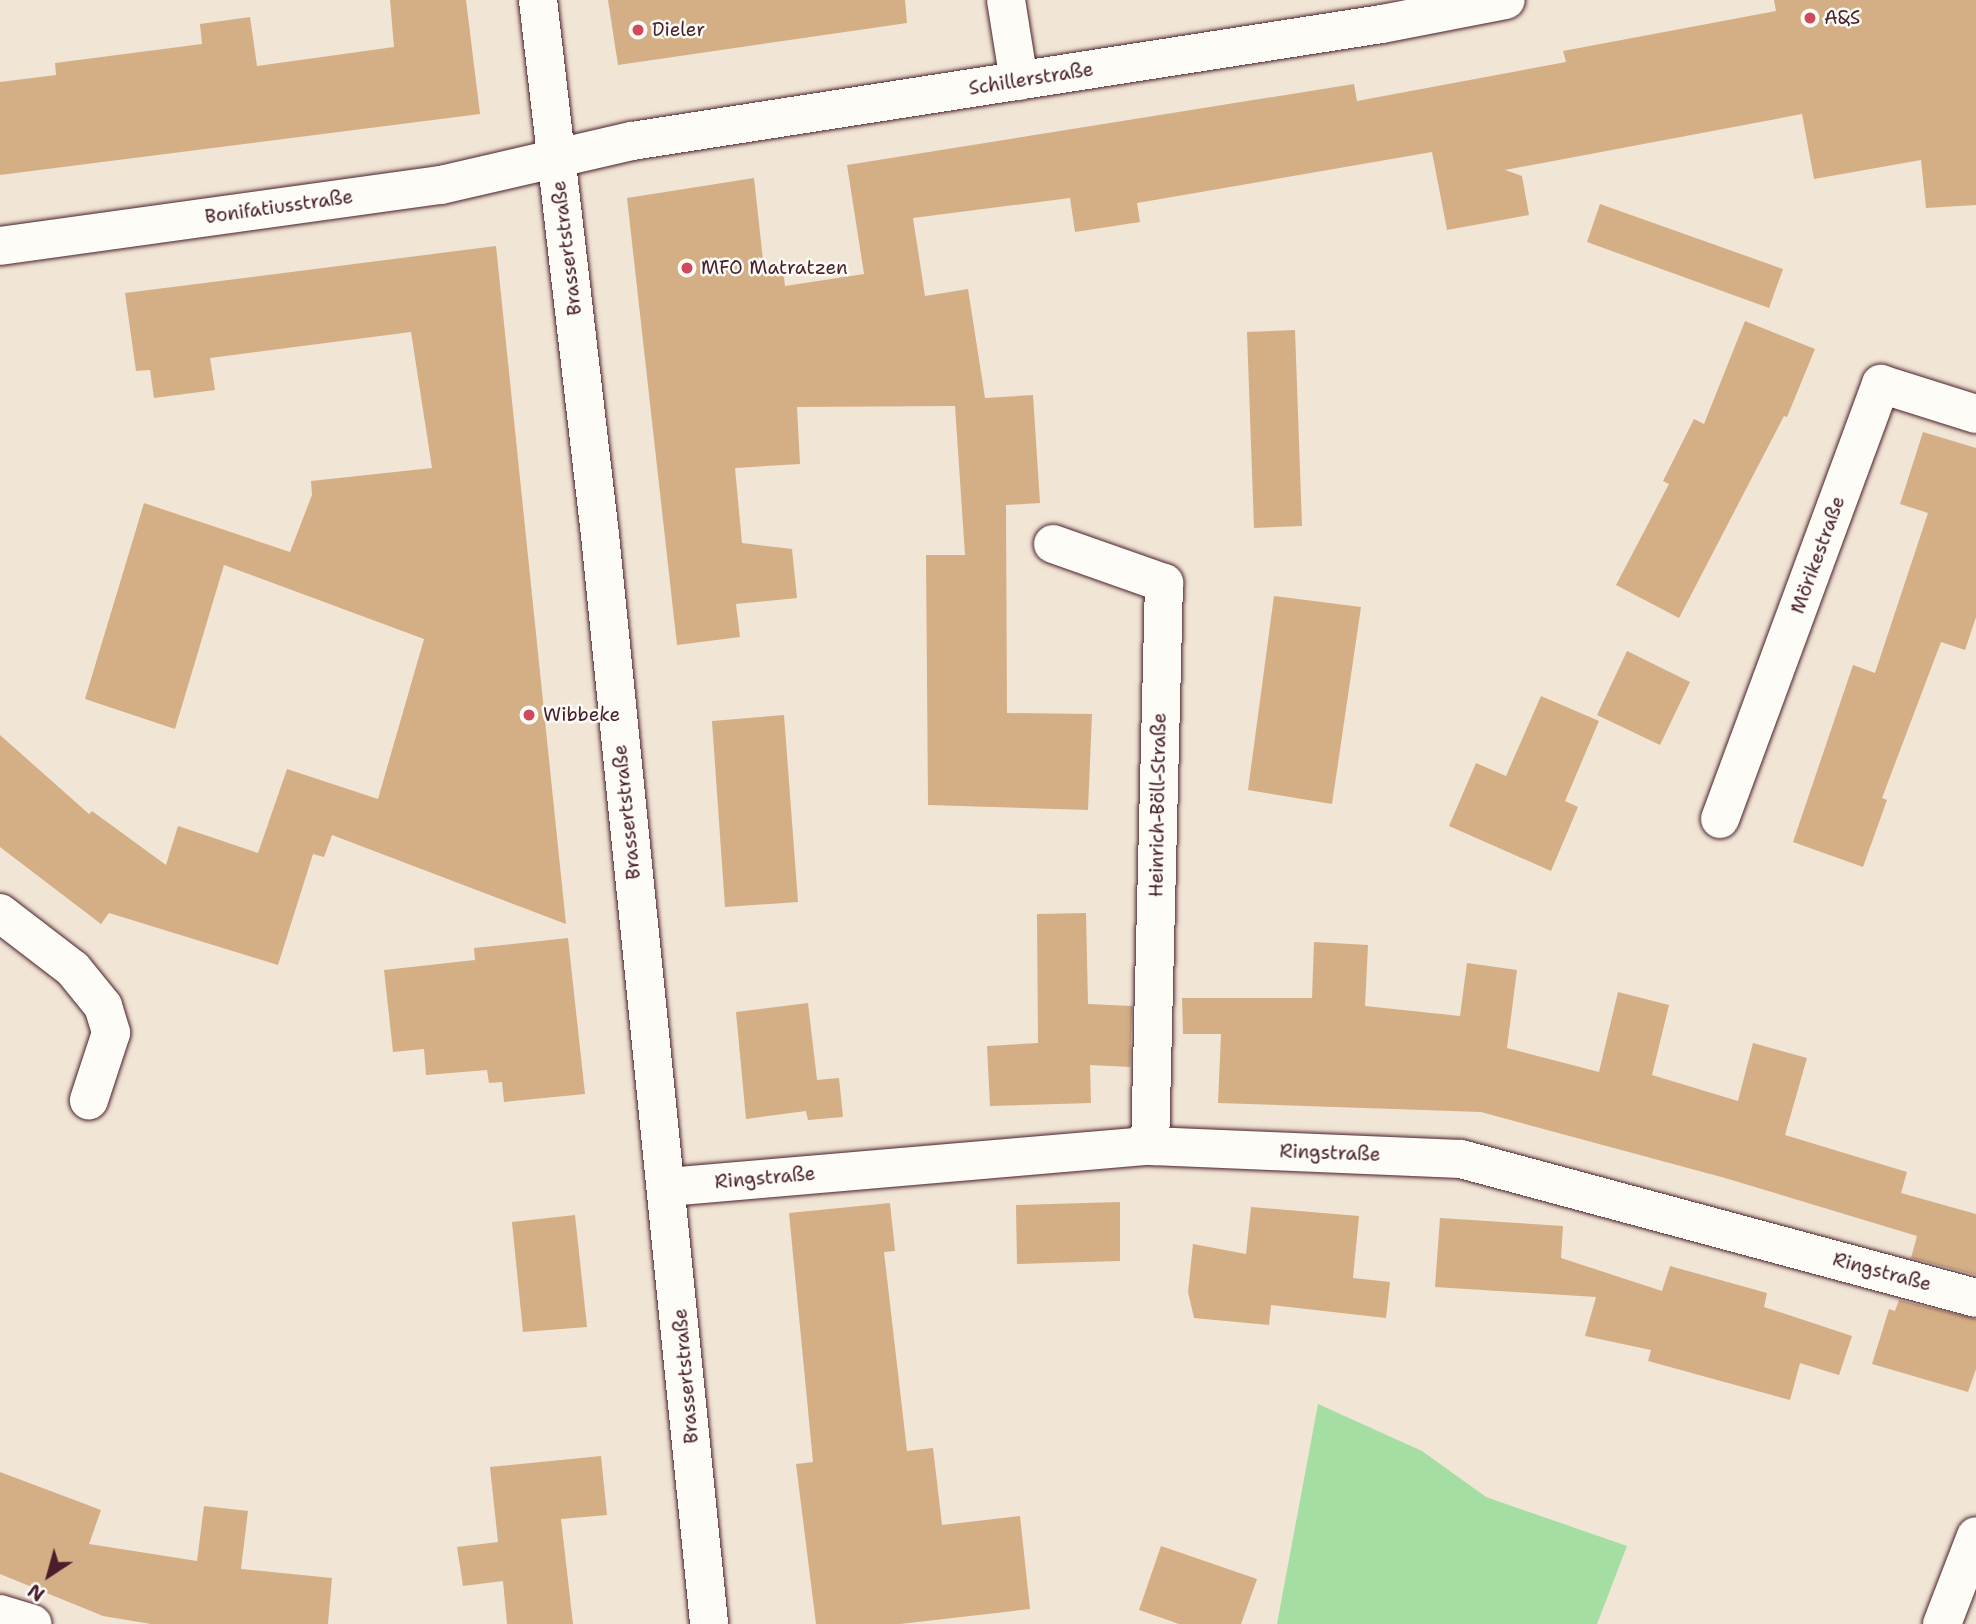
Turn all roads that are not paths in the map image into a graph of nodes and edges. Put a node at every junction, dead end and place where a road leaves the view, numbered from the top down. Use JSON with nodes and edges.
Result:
{"nodes":[{"id":1,"x":538,"y":0,"type":"edge"},
{"id":2,"x":1006,"y":0,"type":"edge"},
{"id":3,"x":1506,"y":0,"type":"edge"},
{"id":4,"x":1019,"y":81,"type":"junction"},
{"id":5,"x":556,"y":160,"type":"junction"},
{"id":6,"x":0,"y":246,"type":"edge"},
{"id":7,"x":1976,"y":414,"type":"edge"},
{"id":8,"x":1052,"y":544,"type":"dead end"},
{"id":9,"x":1720,"y":819,"type":"dead end"},
{"id":10,"x":0,"y":913,"type":"edge"},
{"id":11,"x":89,"y":1100,"type":"dead end"},
{"id":12,"x":1150,"y":1146,"type":"junction"},
{"id":13,"x":668,"y":1187,"type":"junction"},
{"id":14,"x":1976,"y":1298,"type":"edge"},
{"id":15,"x":1976,"y":1535,"type":"edge"},
{"id":16,"x":0,"y":1615,"type":"edge"},
{"id":17,"x":32,"y":1624,"type":"edge"},
{"id":18,"x":709,"y":1624,"type":"edge"},
{"id":19,"x":1942,"y":1624,"type":"edge"}],
"edges":[{"from":1,"to":5,"type":"street","name":"Brassertstraße"},
{"from":2,"to":4,"type":"street"},
{"from":3,"to":4,"type":"street","name":"Schillerstraße"},
{"from":4,"to":5,"type":"street","name":"Schillerstraße"},
{"from":5,"to":6,"type":"street","name":"Bonifatiusstraße"},
{"from":5,"to":13,"type":"street","name":"Brassertstraße"},
{"from":7,"to":9,"type":"street","name":"Mörikestraße"},
{"from":8,"to":12,"type":"street","name":"Heinrich-Böll-Straße"},
{"from":10,"to":11,"type":"street"},
{"from":12,"to":13,"type":"street","name":"Ringstraße"},
{"from":12,"to":14,"type":"street","name":"Ringstraße"},
{"from":13,"to":18,"type":"street","name":"Brassertstraße"},
{"from":15,"to":19,"type":"street"},
{"from":16,"to":17,"type":"street"}]}
